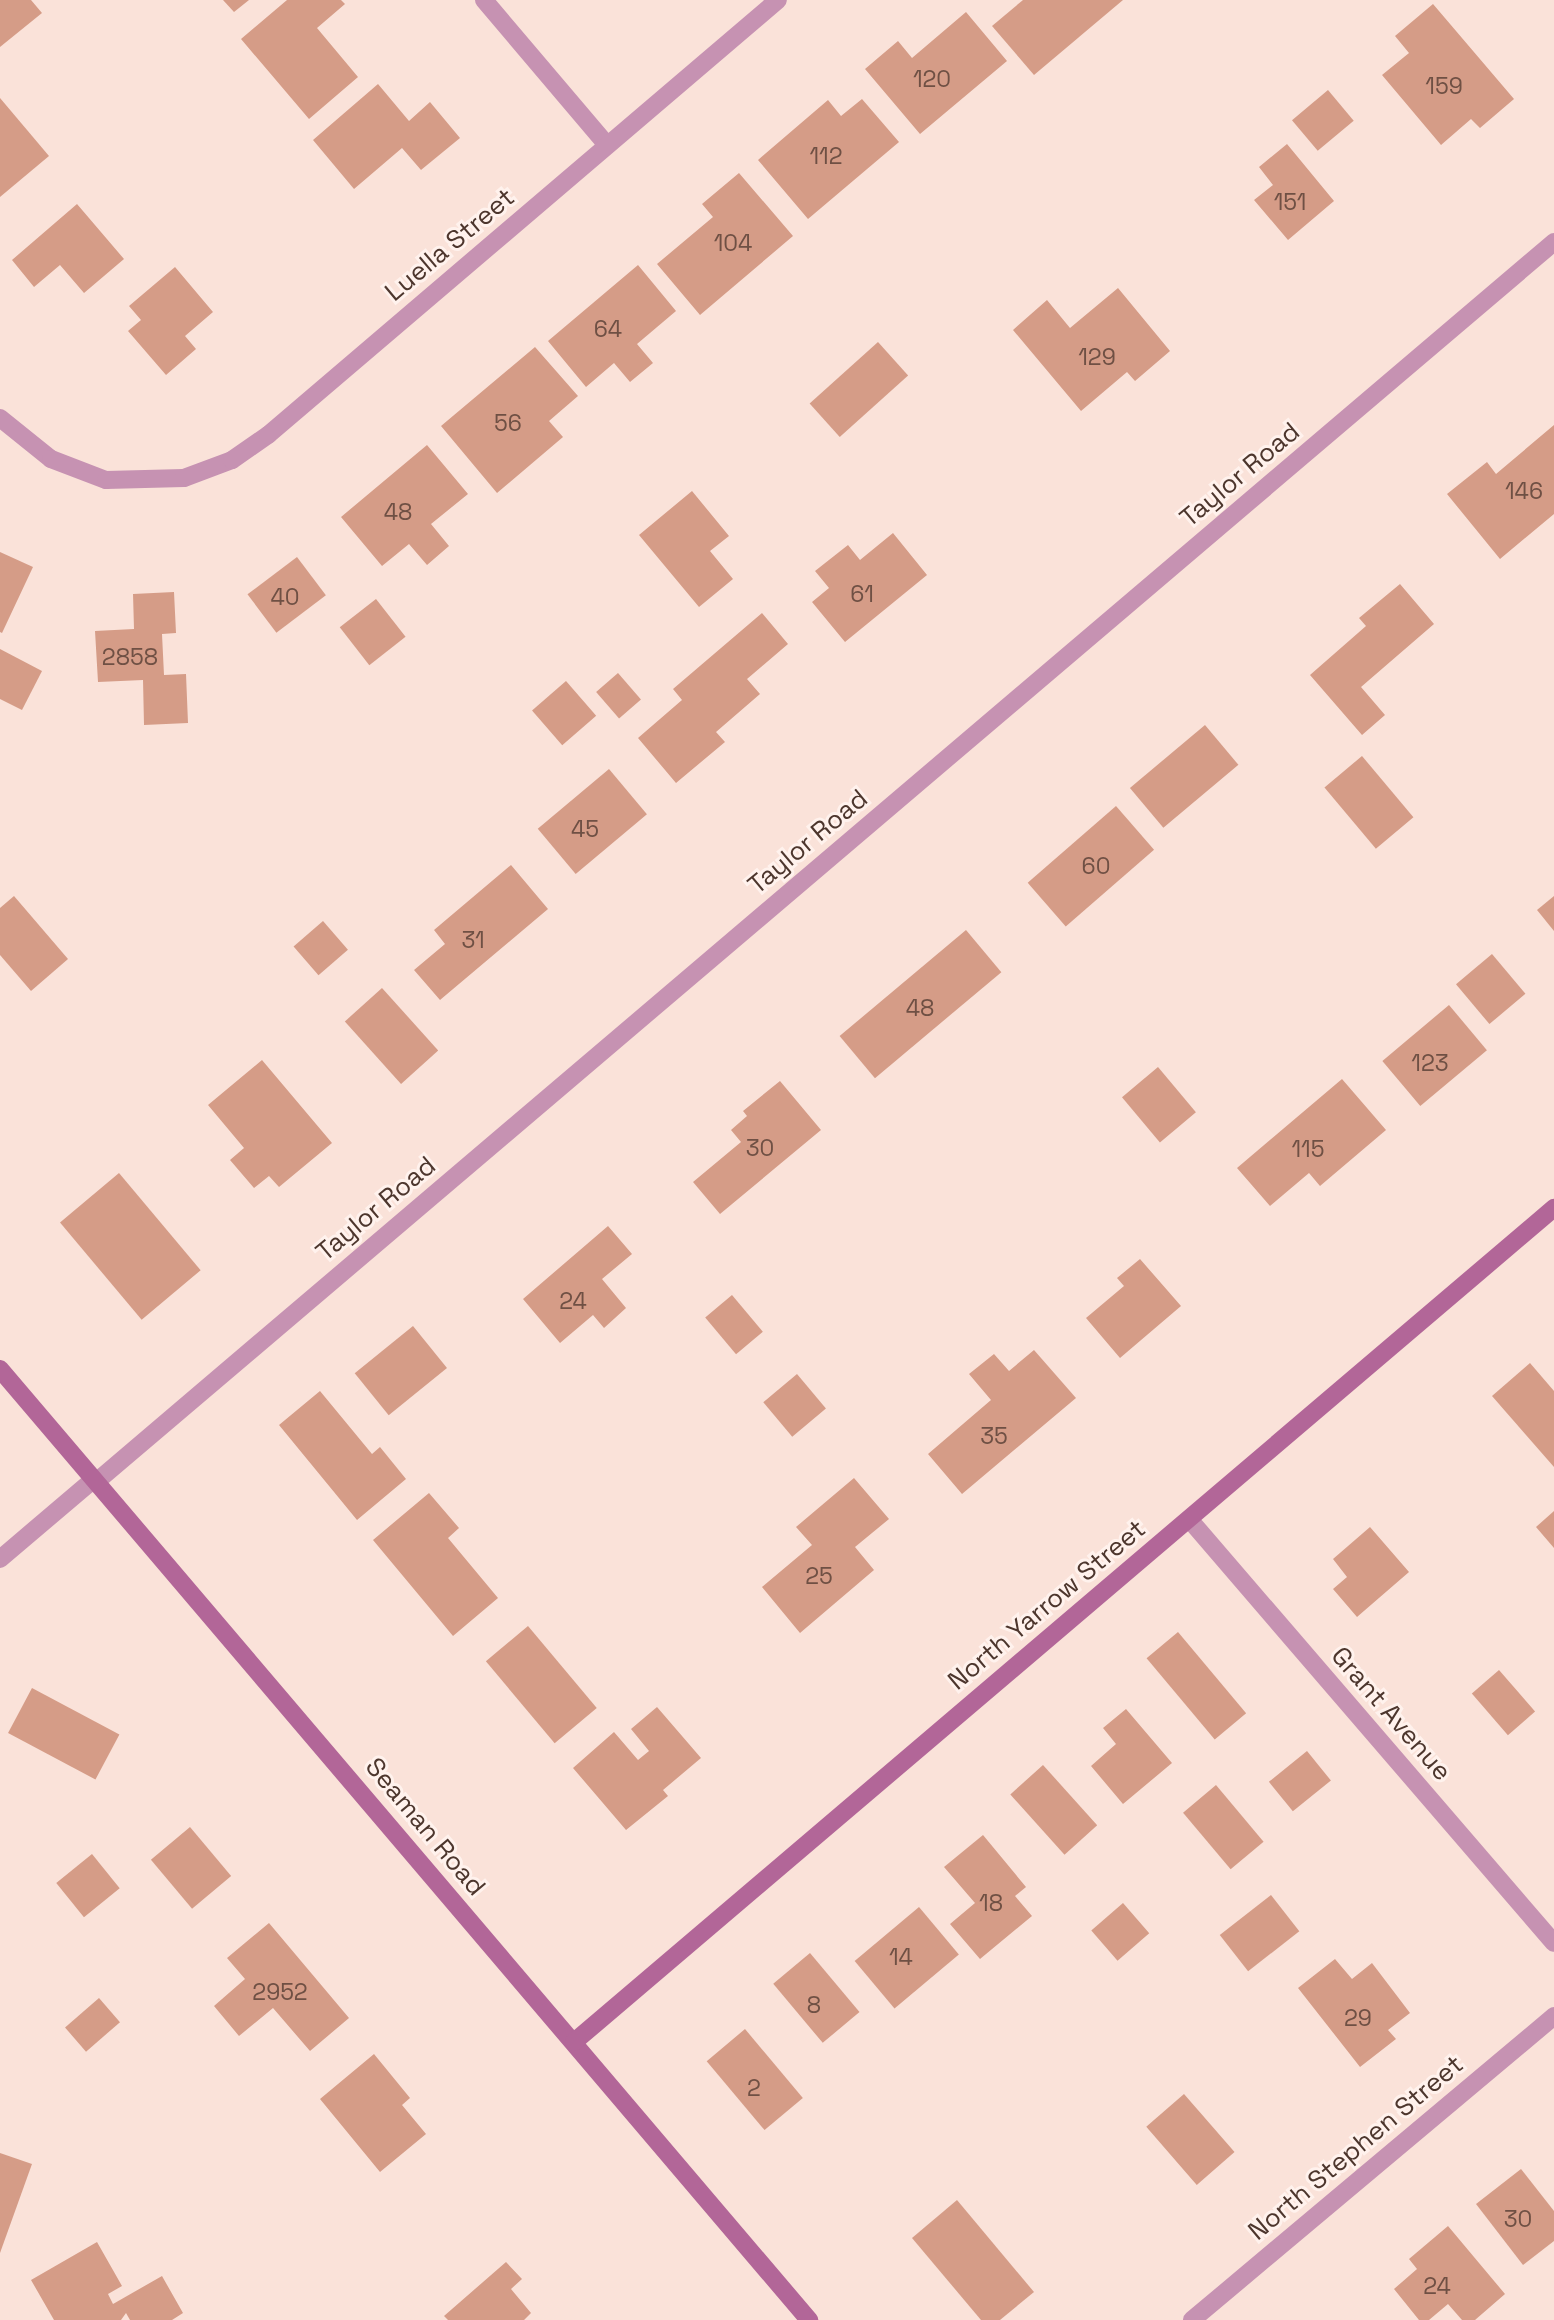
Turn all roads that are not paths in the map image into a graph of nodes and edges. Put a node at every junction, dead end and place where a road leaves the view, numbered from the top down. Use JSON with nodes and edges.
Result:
{"nodes":[{"id":1,"x":484,"y":0,"type":"edge"},
{"id":2,"x":778,"y":0,"type":"edge"},
{"id":3,"x":607,"y":145,"type":"junction"},
{"id":4,"x":1554,"y":242,"type":"edge"},
{"id":5,"x":0,"y":418,"type":"edge"},
{"id":6,"x":1554,"y":1208,"type":"edge"},
{"id":7,"x":0,"y":1369,"type":"edge"},
{"id":8,"x":95,"y":1480,"type":"junction"},
{"id":9,"x":1189,"y":1519,"type":"junction"},
{"id":10,"x":0,"y":1559,"type":"edge"},
{"id":11,"x":1554,"y":1942,"type":"edge"},
{"id":12,"x":1554,"y":2015,"type":"edge"},
{"id":13,"x":574,"y":2042,"type":"junction"},
{"id":14,"x":809,"y":2320,"type":"edge"},
{"id":15,"x":1192,"y":2320,"type":"edge"}],
"edges":[{"from":1,"to":3,"type":"street"},
{"from":2,"to":3,"type":"street","name":"Luella Street"},
{"from":3,"to":5,"type":"street","name":"Luella Street"},
{"from":4,"to":8,"type":"street","name":"Taylor Road"},
{"from":6,"to":9,"type":"street","name":"North Yarrow Street"},
{"from":7,"to":8,"type":"street","name":"Seaman Road"},
{"from":8,"to":10,"type":"street","name":"Taylor Road"},
{"from":8,"to":13,"type":"street","name":"Seaman Road"},
{"from":9,"to":11,"type":"street","name":"Grant Avenue"},
{"from":9,"to":13,"type":"street","name":"North Yarrow Street"},
{"from":12,"to":15,"type":"street","name":"North Stephen Street"},
{"from":13,"to":14,"type":"street","name":"Seaman Road"}]}
